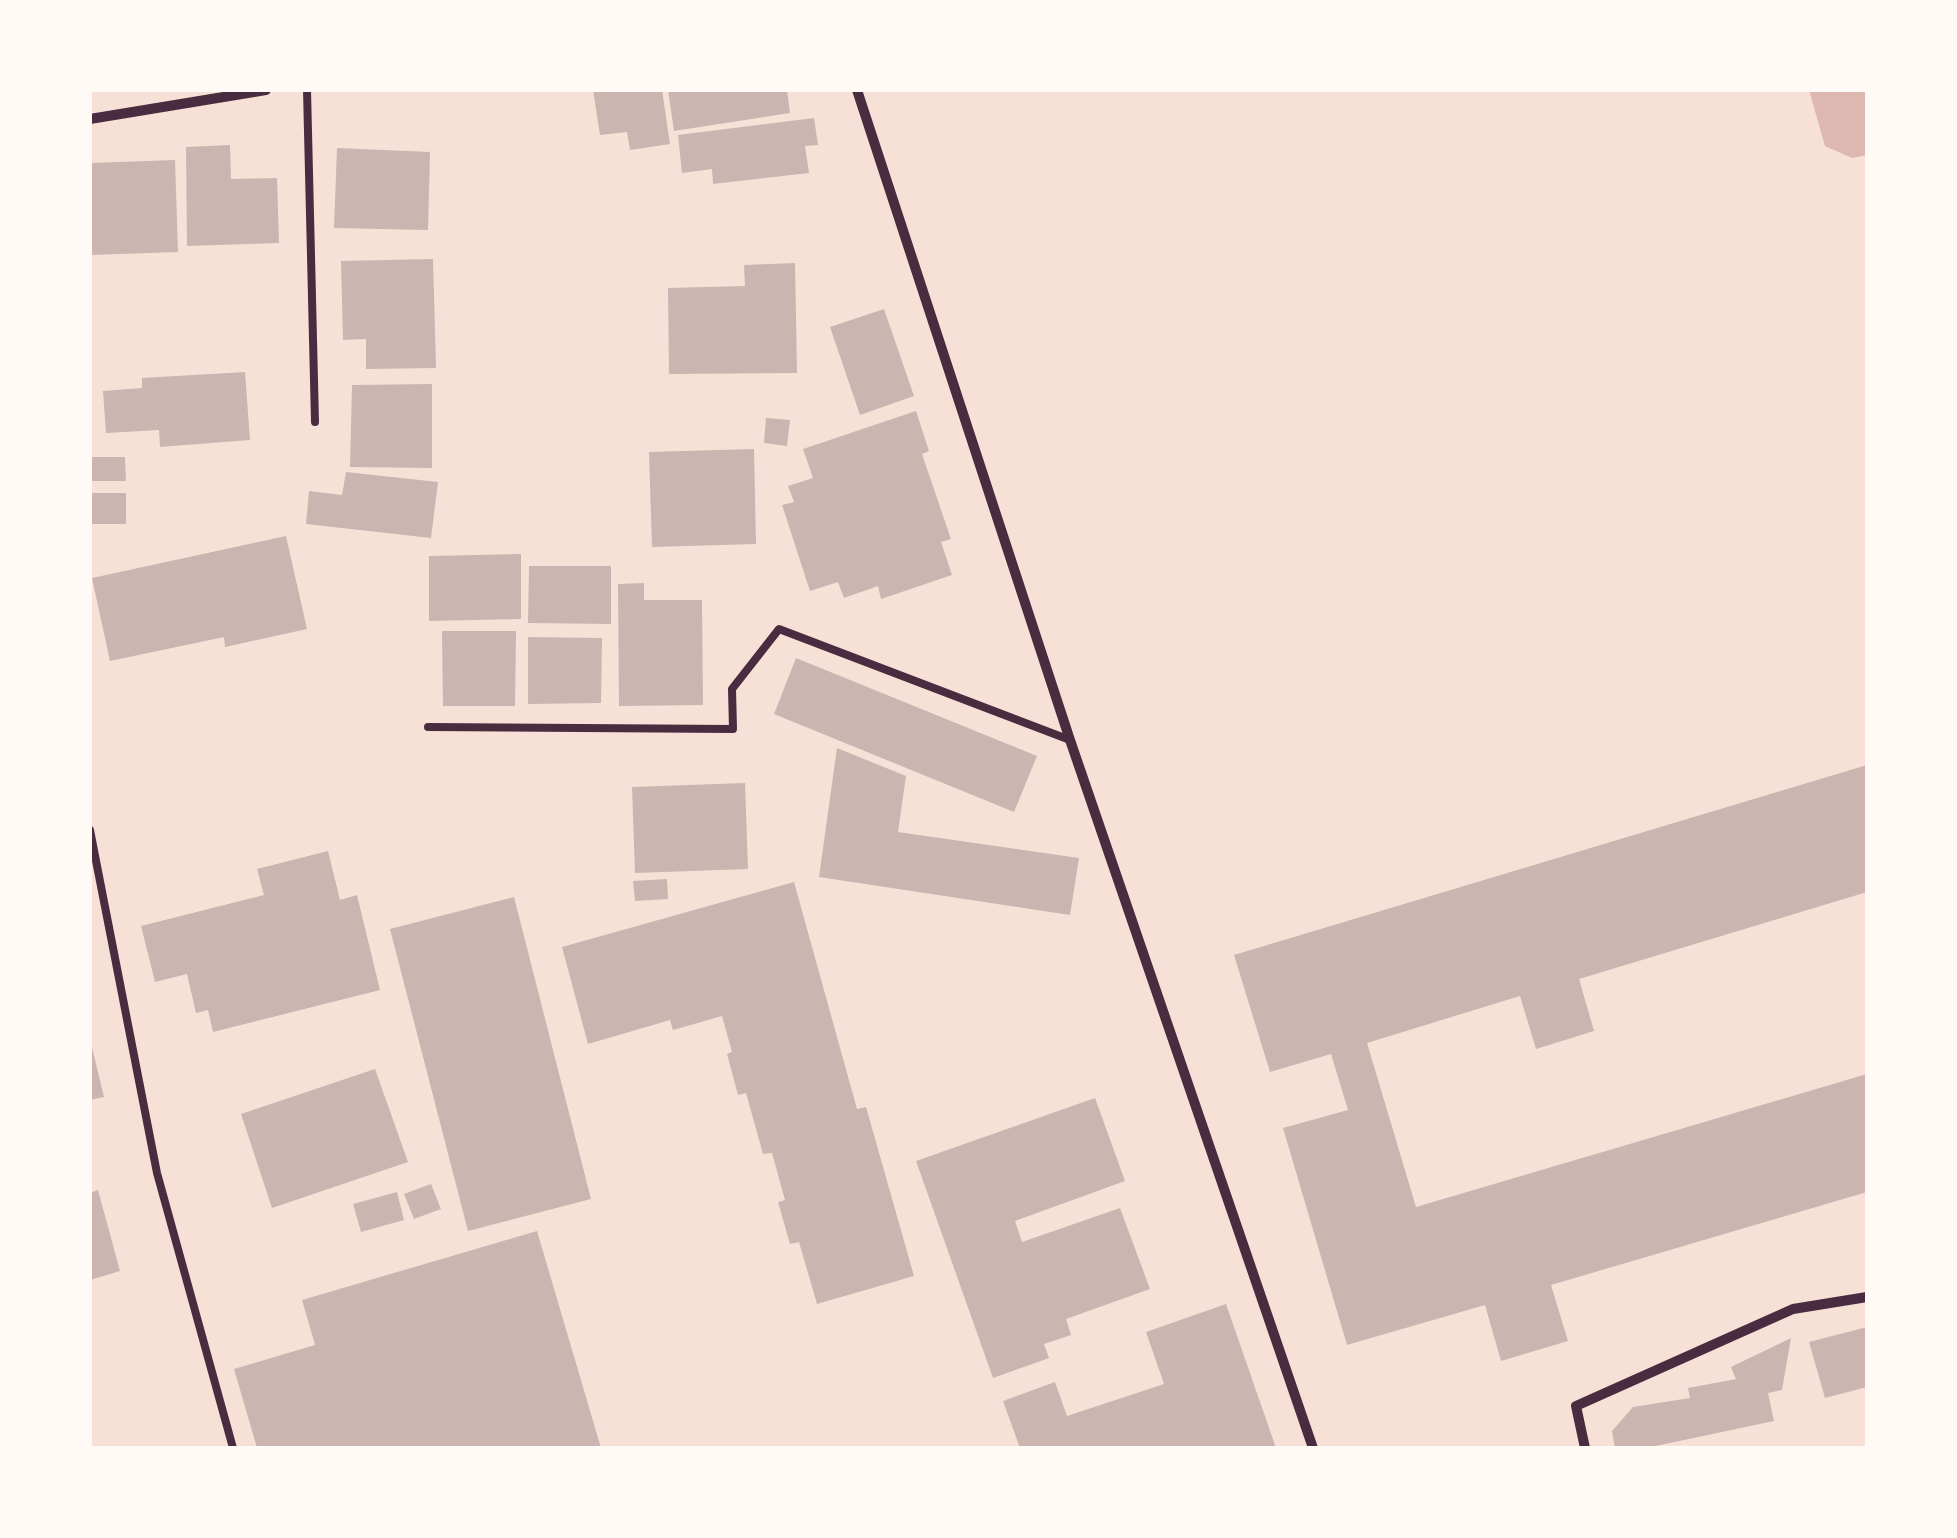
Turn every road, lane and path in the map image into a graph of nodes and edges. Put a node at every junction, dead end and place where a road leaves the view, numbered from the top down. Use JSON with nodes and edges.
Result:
{"nodes":[{"id":1,"x":266,"y":90,"type":"edge"},
{"id":2,"x":307,"y":90,"type":"edge"},
{"id":3,"x":858,"y":90,"type":"edge"},
{"id":4,"x":90,"y":119,"type":"edge"},
{"id":5,"x":315,"y":422,"type":"dead end"},
{"id":6,"x":428,"y":728,"type":"dead end"},
{"id":7,"x":1070,"y":740,"type":"junction"},
{"id":8,"x":90,"y":830,"type":"edge"},
{"id":9,"x":1867,"y":1297,"type":"edge"},
{"id":10,"x":233,"y":1448,"type":"edge"},
{"id":11,"x":1312,"y":1448,"type":"edge"},
{"id":12,"x":1584,"y":1448,"type":"edge"}],
"edges":[{"from":1,"to":4,"type":"street"},
{"from":2,"to":5,"type":"lane"},
{"from":3,"to":7,"type":"street"},
{"from":6,"to":7,"type":"lane"},
{"from":7,"to":11,"type":"street"},
{"from":8,"to":10,"type":"lane"},
{"from":9,"to":12,"type":"street"}]}
